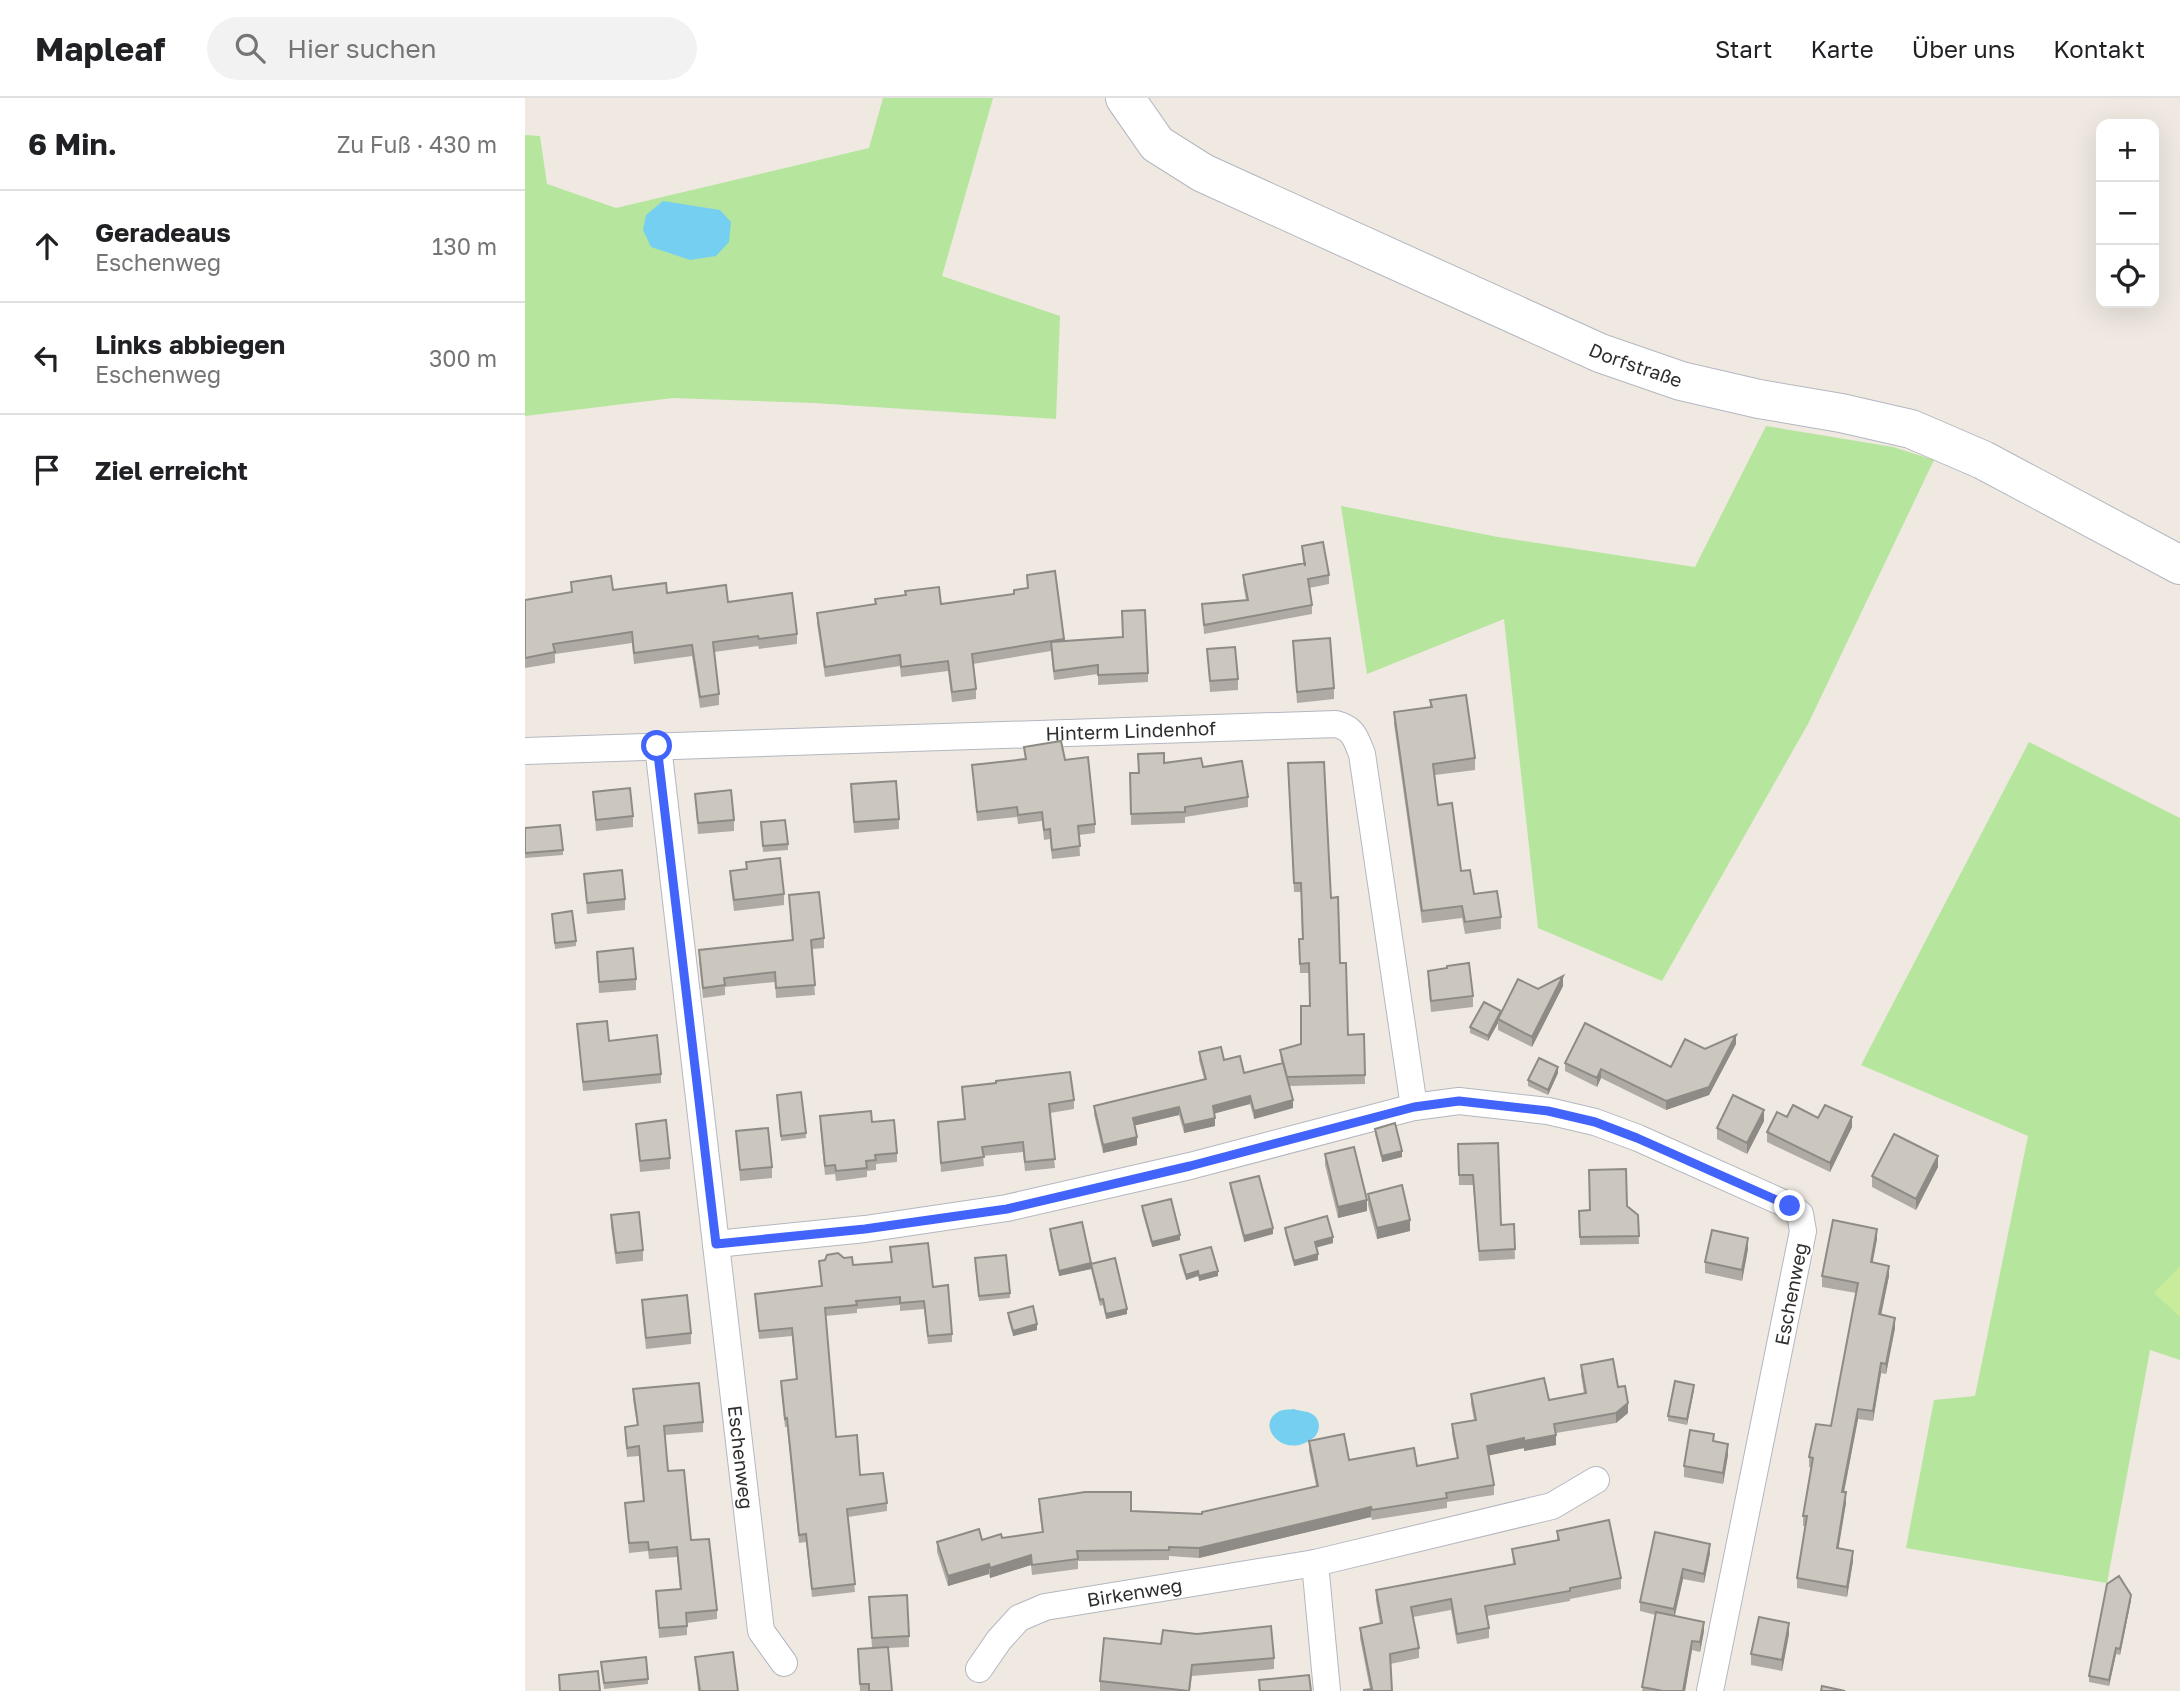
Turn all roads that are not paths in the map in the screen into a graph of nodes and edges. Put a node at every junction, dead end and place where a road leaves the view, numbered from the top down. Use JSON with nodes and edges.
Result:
{"nodes":[{"id":1,"x":1125,"y":98,"type":"edge"},
{"id":2,"x":2180,"y":565,"type":"edge"},
{"id":3,"x":657,"y":746,"type":"junction"},
{"id":4,"x":525,"y":751,"type":"edge"},
{"id":5,"x":1414,"y":1107,"type":"junction"},
{"id":6,"x":716,"y":1244,"type":"junction"},
{"id":7,"x":1596,"y":1480,"type":"dead end"},
{"id":8,"x":1315,"y":1563,"type":"junction"},
{"id":9,"x":783,"y":1663,"type":"dead end"},
{"id":10,"x":979,"y":1669,"type":"dead end"},
{"id":11,"x":1327,"y":1691,"type":"edge"},
{"id":12,"x":1710,"y":1691,"type":"edge"}],
"edges":[{"from":1,"to":2,"type":"street","name":"Dorfstraße"},
{"from":3,"to":4,"type":"street","name":"Hinterm Lindenhof"},
{"from":3,"to":5,"type":"street","name":"Hinterm Lindenhof"},
{"from":3,"to":6,"type":"street","name":"Eschenweg"},
{"from":5,"to":6,"type":"street","name":"Eschenweg"},
{"from":5,"to":12,"type":"street","name":"Eschenweg"},
{"from":6,"to":9,"type":"street","name":"Eschenweg"},
{"from":7,"to":8,"type":"street","name":"Birkenweg"},
{"from":8,"to":10,"type":"street","name":"Birkenweg"},
{"from":8,"to":11,"type":"street"}]}
